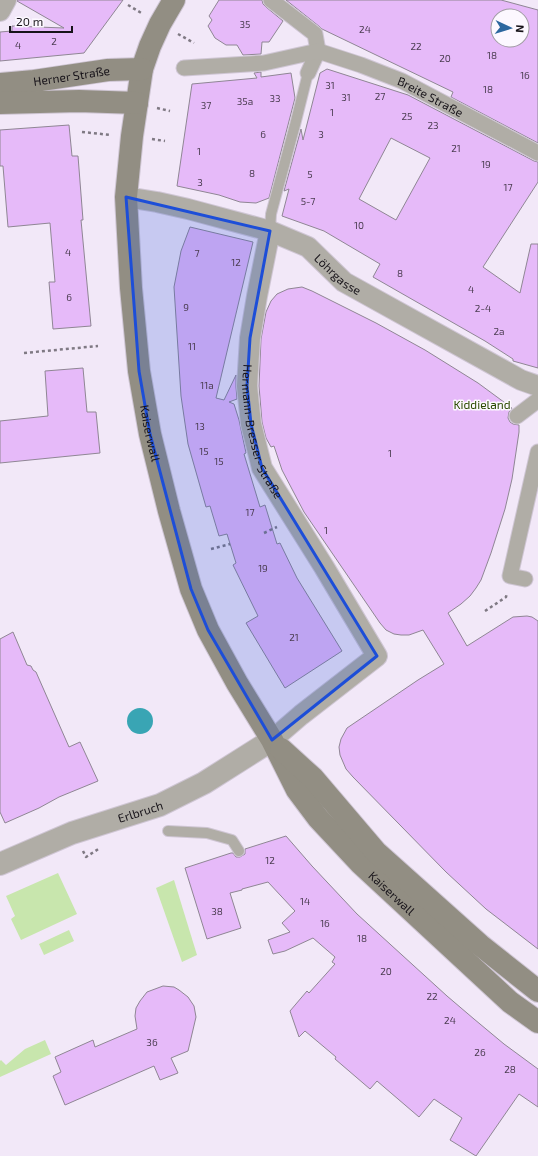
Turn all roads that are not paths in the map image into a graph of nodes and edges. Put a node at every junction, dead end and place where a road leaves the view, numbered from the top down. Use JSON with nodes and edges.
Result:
{"nodes":[{"id":1,"x":6,"y":0,"type":"edge"},
{"id":2,"x":174,"y":0,"type":"edge"},
{"id":3,"x":274,"y":1,"type":"edge"},
{"id":4,"x":0,"y":10,"type":"edge"},
{"id":5,"x":318,"y":51,"type":"junction"},
{"id":6,"x":184,"y":68,"type":"dead end"},
{"id":7,"x":142,"y":70,"type":"junction"},
{"id":8,"x":308,"y":73,"type":"joint"},
{"id":9,"x":0,"y":84,"type":"edge"},
{"id":10,"x":0,"y":103,"type":"edge"},
{"id":11,"x":137,"y":103,"type":"junction"},
{"id":12,"x":538,"y":153,"type":"edge"},
{"id":13,"x":126,"y":197,"type":"junction"},
{"id":14,"x":270,"y":231,"type":"junction"},
{"id":15,"x":538,"y":386,"type":"edge"},
{"id":16,"x":538,"y":400,"type":"edge"},
{"id":17,"x":517,"y":416,"type":"dead end"},
{"id":18,"x":538,"y":452,"type":"edge"},
{"id":19,"x":518,"y":578,"type":"road end"},
{"id":20,"x":272,"y":740,"type":"junction"},
{"id":21,"x":168,"y":832,"type":"dead end"},
{"id":22,"x":239,"y":851,"type":"dead end"},
{"id":23,"x":0,"y":864,"type":"edge"},
{"id":24,"x":538,"y":991,"type":"edge"},
{"id":25,"x":538,"y":1022,"type":"edge"}],
"edges":[{"from":1,"to":4,"type":"street"},
{"from":2,"to":7,"type":"main road","name":"Kaiserwall"},
{"from":3,"to":5,"type":"street"},
{"from":5,"to":6,"type":"street"},
{"from":5,"to":8,"type":"street","name":"Hermann-Bresser-Straße"},
{"from":5,"to":12,"type":"street","name":"Breite Straße"},
{"from":7,"to":9,"type":"main road","name":"Herner Straße"},
{"from":7,"to":11,"type":"main road","name":"Kaiserwall"},
{"from":8,"to":14,"type":"lane","name":"Hermann-Bresser-Straße"},
{"from":10,"to":11,"type":"main road","name":"Herner Straße"},
{"from":11,"to":13,"type":"main road","name":"Kaiserwall"},
{"from":13,"to":14,"type":"street","name":"Löhrgasse"},
{"from":13,"to":20,"type":"main road","name":"Kaiserwall"},
{"from":14,"to":15,"type":"street","name":"Löhrgasse"},
{"from":14,"to":20,"type":"street","name":"Hermann-Bresser-Straße"},
{"from":16,"to":17,"type":"street"},
{"from":18,"to":19,"type":"street"},
{"from":20,"to":23,"type":"street","name":"Erlbruch"},
{"from":20,"to":24,"type":"main road","name":"Kaiserwall"},
{"from":20,"to":25,"type":"main road","name":"Kaiserwall"},
{"from":21,"to":22,"type":"lane"}]}
